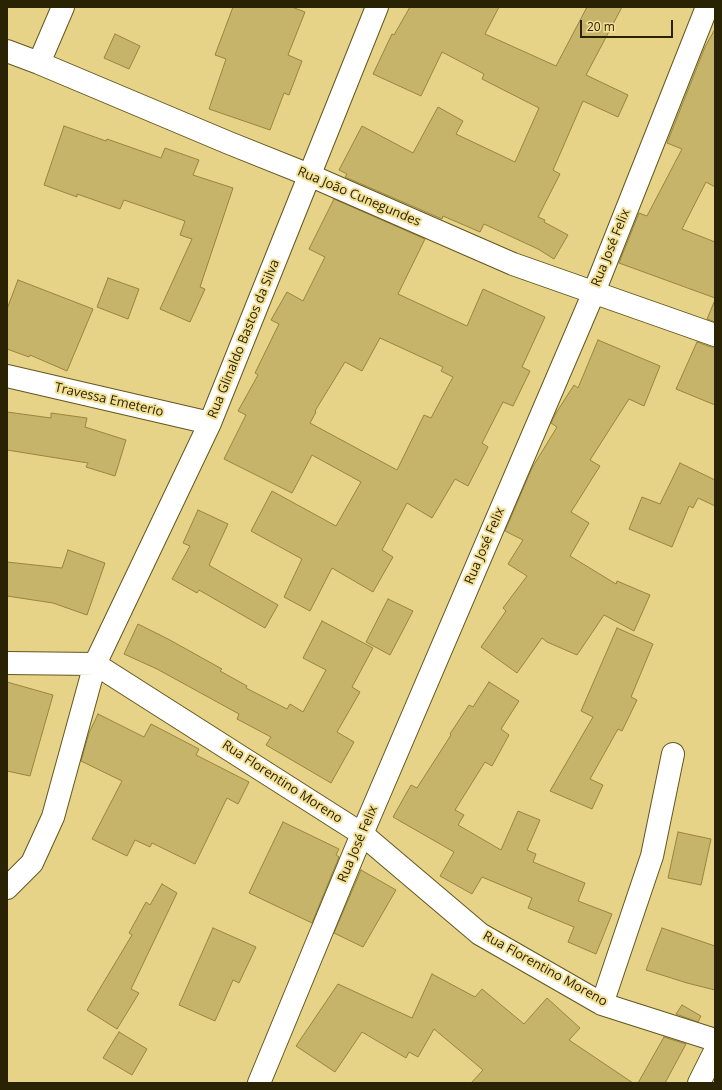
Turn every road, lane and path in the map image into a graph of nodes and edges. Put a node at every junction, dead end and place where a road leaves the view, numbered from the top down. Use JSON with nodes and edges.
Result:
{"nodes":[{"id":1,"x":62,"y":7,"type":"edge"},
{"id":2,"x":377,"y":7,"type":"edge"},
{"id":3,"x":707,"y":7,"type":"edge"},
{"id":4,"x":7,"y":52,"type":"edge"},
{"id":5,"x":39,"y":63,"type":"junction"},
{"id":6,"x":309,"y":175,"type":"junction"},
{"id":7,"x":594,"y":292,"type":"junction"},
{"id":8,"x":715,"y":335,"type":"edge"},
{"id":9,"x":7,"y":376,"type":"edge"},
{"id":10,"x":210,"y":423,"type":"junction"},
{"id":11,"x":7,"y":663,"type":"edge"},
{"id":12,"x":95,"y":664,"type":"junction"},
{"id":13,"x":673,"y":754,"type":"dead end"},
{"id":14,"x":362,"y":834,"type":"junction"},
{"id":15,"x":7,"y":888,"type":"edge"},
{"id":16,"x":602,"y":1004,"type":"junction"},
{"id":17,"x":715,"y":1040,"type":"edge"},
{"id":18,"x":715,"y":1051,"type":"edge"},
{"id":19,"x":259,"y":1083,"type":"edge"},
{"id":20,"x":699,"y":1083,"type":"edge"}],
"edges":[{"from":1,"to":5,"type":"street"},
{"from":2,"to":6,"type":"street","name":"Rua Glinaldo Bastos da Silva"},
{"from":3,"to":7,"type":"street","name":"Rua José Felix"},
{"from":4,"to":5,"type":"street","name":"Rua João Cunegundes"},
{"from":5,"to":6,"type":"street","name":"Rua João Cunegundes"},
{"from":6,"to":7,"type":"street","name":"Rua João Cunegundes"},
{"from":6,"to":10,"type":"street","name":"Rua Glinaldo Bastos da Silva"},
{"from":7,"to":8,"type":"street","name":"Rua João Cunegundes"},
{"from":7,"to":14,"type":"street","name":"Rua José Felix"},
{"from":9,"to":10,"type":"street","name":"Travessa Emeterio"},
{"from":10,"to":12,"type":"street","name":"Rua Glinaldo Bastos da Silva"},
{"from":11,"to":12,"type":"street"},
{"from":12,"to":14,"type":"street","name":"Rua Florentino Moreno"},
{"from":12,"to":15,"type":"street","name":"Rua Glinaldo Bastos da Silva"},
{"from":13,"to":16,"type":"street"},
{"from":14,"to":16,"type":"street","name":"Rua Florentino Moreno"},
{"from":14,"to":19,"type":"street","name":"Rua José Felix"},
{"from":16,"to":17,"type":"street","name":"Rua Florentino Moreno"},
{"from":18,"to":20,"type":"street"}]}
